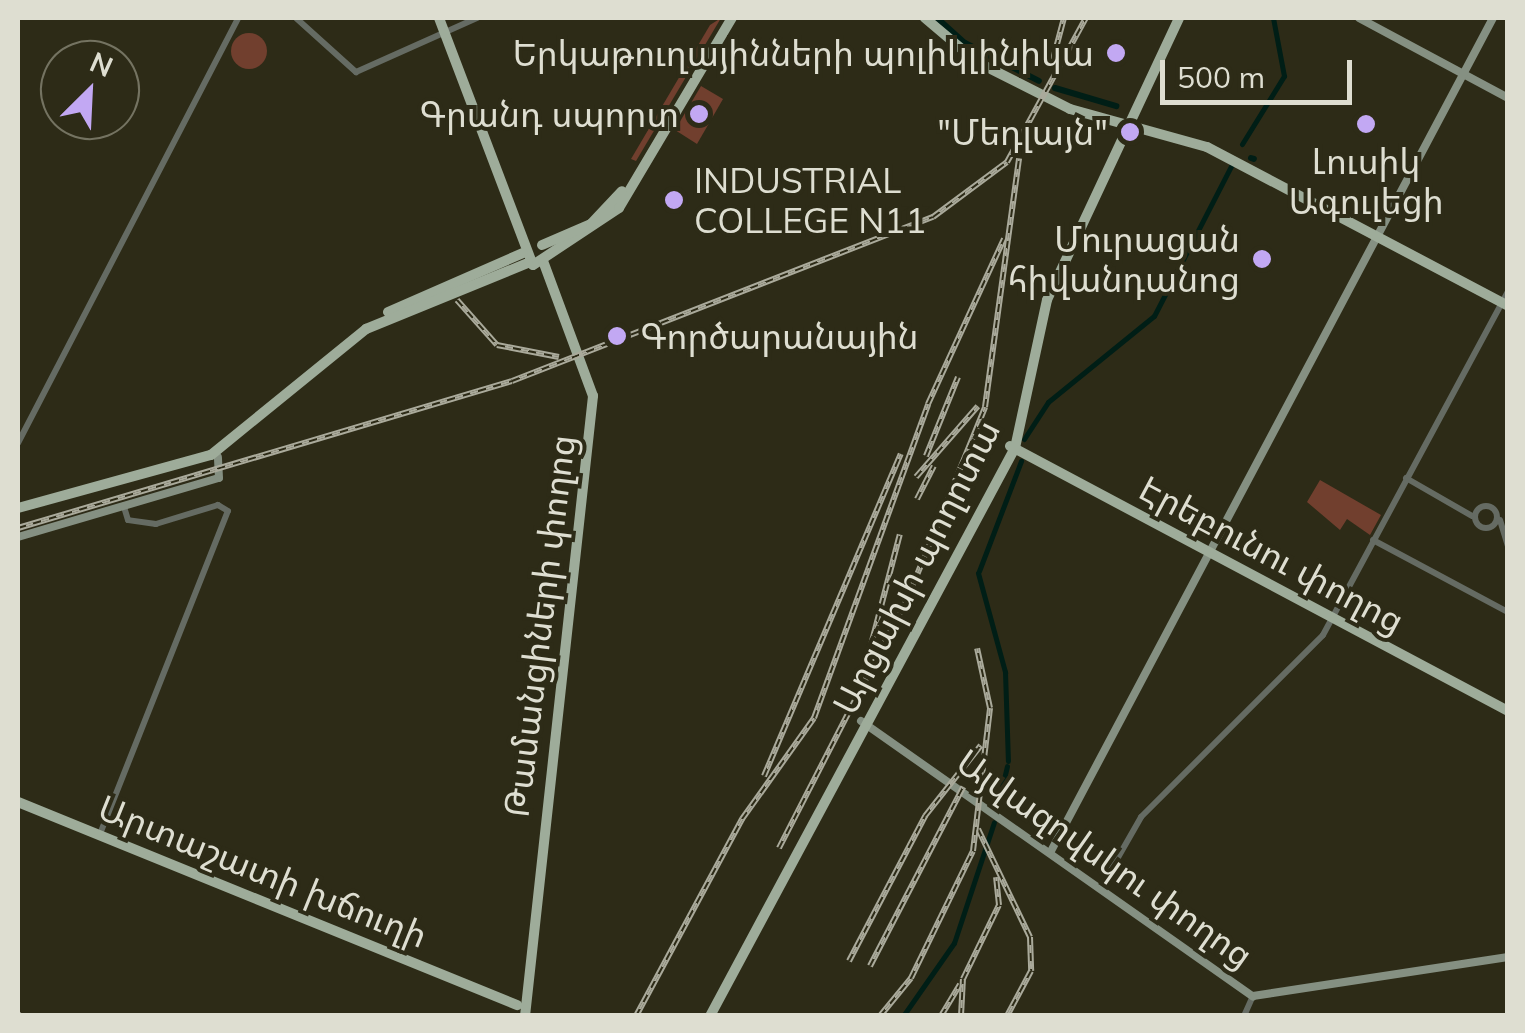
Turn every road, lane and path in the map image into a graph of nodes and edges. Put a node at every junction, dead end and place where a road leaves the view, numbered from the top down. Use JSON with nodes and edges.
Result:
{"nodes":[{"id":1,"x":238,"y":18,"type":"edge"},
{"id":2,"x":296,"y":18,"type":"edge"},
{"id":3,"x":476,"y":18,"type":"edge"},
{"id":4,"x":728,"y":18,"type":"edge"},
{"id":5,"x":928,"y":18,"type":"edge"},
{"id":6,"x":1175,"y":18,"type":"edge"},
{"id":7,"x":1358,"y":18,"type":"edge"},
{"id":8,"x":1493,"y":18,"type":"edge"},
{"id":9,"x":444,"y":24,"type":"edge"},
{"id":10,"x":1462,"y":74,"type":"junction"},
{"id":11,"x":1508,"y":98,"type":"edge"},
{"id":12,"x":1127,"y":120,"type":"junction"},
{"id":13,"x":603,"y":220,"type":"junction"},
{"id":14,"x":1378,"y":234,"type":"junction"},
{"id":15,"x":541,"y":244,"type":"junction"},
{"id":16,"x":533,"y":258,"type":"junction"},
{"id":17,"x":1506,"y":299,"type":"edge"},
{"id":18,"x":18,"y":443,"type":"edge"},
{"id":19,"x":1014,"y":444,"type":"junction"},
{"id":20,"x":217,"y":452,"type":"junction"},
{"id":21,"x":1406,"y":478,"type":"junction"},
{"id":22,"x":18,"y":505,"type":"edge"},
{"id":23,"x":124,"y":507,"type":"junction"},
{"id":24,"x":1472,"y":513,"type":"junction"},
{"id":25,"x":1501,"y":516,"type":"edge"},
{"id":26,"x":18,"y":538,"type":"edge"},
{"id":27,"x":1373,"y":540,"type":"junction"},
{"id":28,"x":1508,"y":547,"type":"edge"},
{"id":29,"x":1212,"y":550,"type":"junction"},
{"id":30,"x":1508,"y":612,"type":"edge"},
{"id":31,"x":1333,"y":614,"type":"junction"},
{"id":32,"x":1508,"y":703,"type":"edge"},
{"id":33,"x":1508,"y":711,"type":"edge"},
{"id":34,"x":864,"y":722,"type":"junction"},
{"id":35,"x":18,"y":802,"type":"edge"},
{"id":36,"x":100,"y":834,"type":"junction"},
{"id":37,"x":1050,"y":853,"type":"junction"},
{"id":38,"x":1100,"y":888,"type":"junction"},
{"id":39,"x":1508,"y":957,"type":"edge"},
{"id":40,"x":1253,"y":996,"type":"junction"},
{"id":41,"x":520,"y":1012,"type":"edge"},
{"id":42,"x":707,"y":1016,"type":"edge"},
{"id":43,"x":1244,"y":1016,"type":"edge"}],
"edges":[{"from":1,"to":18,"type":"street"},
{"from":2,"to":9,"type":"street"},
{"from":3,"to":9,"type":"street"},
{"from":4,"to":13,"type":"main road"},
{"from":5,"to":12,"type":"main road"},
{"from":6,"to":12,"type":"main road","name":"Արցախի պողոտա"},
{"from":7,"to":10,"type":"main road"},
{"from":8,"to":10,"type":"main road"},
{"from":9,"to":15,"type":"main road"},
{"from":9,"to":16,"type":"main road"},
{"from":10,"to":11,"type":"main road"},
{"from":10,"to":14,"type":"main road"},
{"from":12,"to":14,"type":"main road"},
{"from":12,"to":19,"type":"main road","name":"Արցախի պողոտա"},
{"from":13,"to":15,"type":"main road"},
{"from":13,"to":16,"type":"main road"},
{"from":14,"to":17,"type":"main road"},
{"from":14,"to":29,"type":"main road"},
{"from":15,"to":16,"type":"main road"},
{"from":15,"to":16,"type":"main road"},
{"from":16,"to":20,"type":"main road"},
{"from":16,"to":41,"type":"main road","name":"Թամանցիների փողոց"},
{"from":17,"to":21,"type":"street"},
{"from":19,"to":29,"type":"main road","name":"Էրեբունու փողոց"},
{"from":19,"to":34,"type":"main road","name":"Արցախի պողոտա"},
{"from":20,"to":22,"type":"main road"},
{"from":20,"to":23,"type":"main road"},
{"from":21,"to":24,"type":"street"},
{"from":21,"to":27,"type":"street"},
{"from":23,"to":26,"type":"main road"},
{"from":23,"to":36,"type":"street"},
{"from":24,"to":25,"type":"street"},
{"from":24,"to":25,"type":"street"},
{"from":25,"to":28,"type":"street"},
{"from":27,"to":30,"type":"street"},
{"from":27,"to":31,"type":"street"},
{"from":29,"to":31,"type":"main road","name":"Էրեբունու փողոց"},
{"from":29,"to":37,"type":"main road"},
{"from":31,"to":32,"type":"main road","name":"Էրեբունու փողոց"},
{"from":31,"to":33,"type":"main road","name":"Էրեբունու փողոց"},
{"from":31,"to":38,"type":"street"},
{"from":34,"to":37,"type":"main road","name":"Այվազովսկու փողոց"},
{"from":34,"to":42,"type":"main road","name":"Արցախի պողոտա"},
{"from":35,"to":36,"type":"main road","name":"Արտաշատի խճուղի"},
{"from":36,"to":41,"type":"main road","name":"Արտաշատի խճուղի"},
{"from":37,"to":38,"type":"main road","name":"Այվազովսկու փողոց"},
{"from":38,"to":40,"type":"main road","name":"Այվազովսկու փողոց"},
{"from":39,"to":40,"type":"main road","name":"Այվազովսկու փողոց"},
{"from":40,"to":43,"type":"street"}]}
